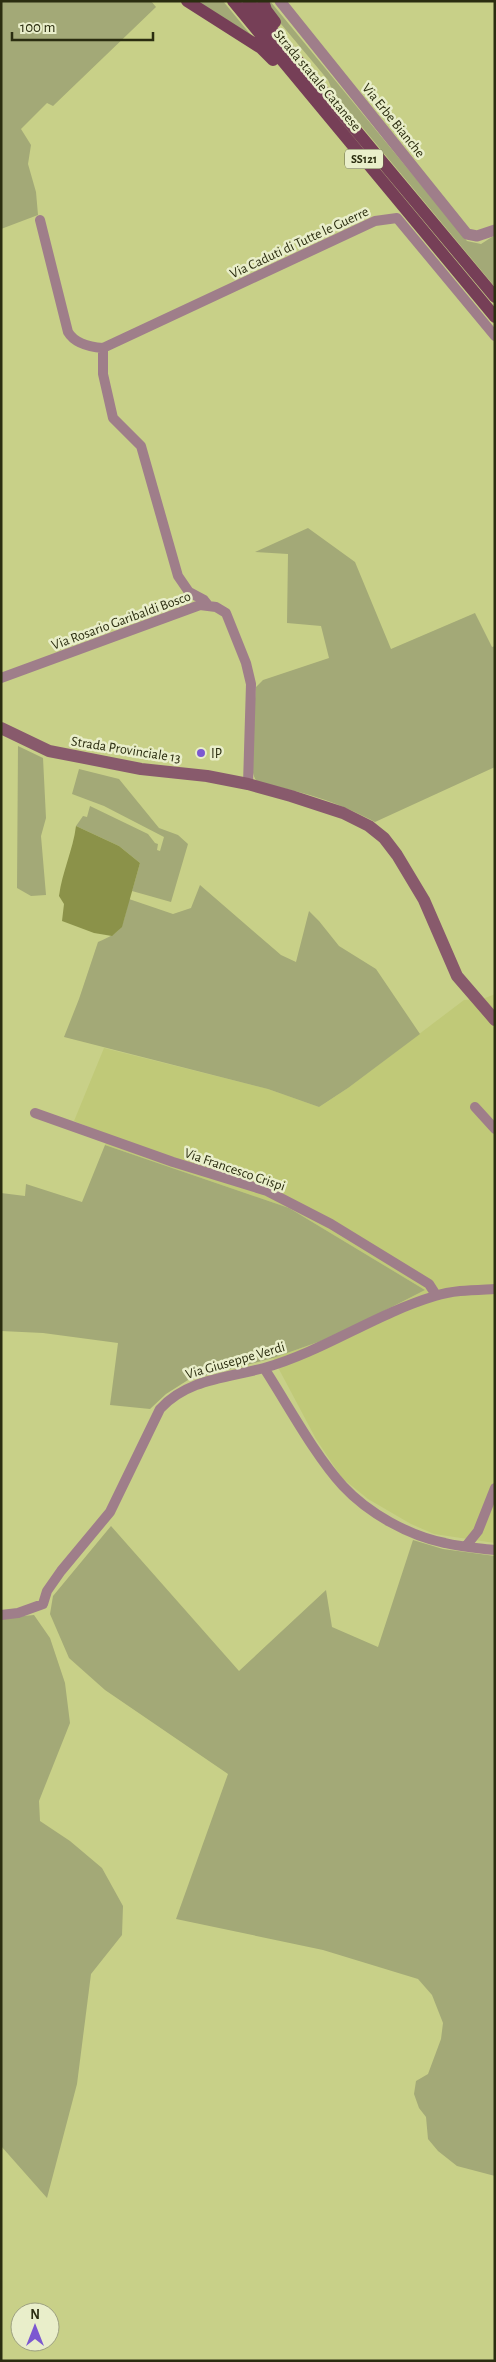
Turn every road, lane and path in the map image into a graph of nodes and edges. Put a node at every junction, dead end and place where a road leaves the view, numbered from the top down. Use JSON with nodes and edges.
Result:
{"nodes":[{"id":1,"x":187,"y":1,"type":"edge"},
{"id":2,"x":233,"y":1,"type":"edge"},
{"id":3,"x":248,"y":1,"type":"edge"},
{"id":4,"x":263,"y":1,"type":"edge"},
{"id":5,"x":280,"y":1,"type":"edge"},
{"id":6,"x":286,"y":47,"type":"junction"},
{"id":7,"x":320,"y":105,"type":"junction"},
{"id":8,"x":40,"y":220,"type":"dead end"},
{"id":9,"x":495,"y":230,"type":"edge"},
{"id":10,"x":495,"y":297,"type":"edge"},
{"id":11,"x":495,"y":317,"type":"edge"},
{"id":12,"x":495,"y":336,"type":"edge"},
{"id":13,"x":103,"y":348,"type":"junction"},
{"id":14,"x":208,"y":606,"type":"junction"},
{"id":15,"x":1,"y":678,"type":"edge"},
{"id":16,"x":1,"y":728,"type":"edge"},
{"id":17,"x":248,"y":784,"type":"junction"},
{"id":18,"x":495,"y":1020,"type":"edge"},
{"id":19,"x":475,"y":1107,"type":"dead end"},
{"id":20,"x":35,"y":1113,"type":"dead end"},
{"id":21,"x":495,"y":1129,"type":"edge"},
{"id":22,"x":495,"y":1289,"type":"edge"},
{"id":23,"x":436,"y":1295,"type":"junction"},
{"id":24,"x":264,"y":1368,"type":"junction"},
{"id":25,"x":495,"y":1488,"type":"edge"},
{"id":26,"x":466,"y":1546,"type":"junction"},
{"id":27,"x":495,"y":1550,"type":"edge"},
{"id":28,"x":1,"y":1615,"type":"edge"}],
"edges":[{"from":1,"to":7,"type":"main road"},
{"from":2,"to":7,"type":"main road","name":"Strada statale Catanese","number":"SS121"},
{"from":3,"to":6,"type":"main road","name":"Strada statale Catanese","number":"SS121"},
{"from":4,"to":6,"type":"main road"},
{"from":5,"to":9,"type":"street","name":"Via Erbe Bianche"},
{"from":6,"to":10,"type":"main road","name":"Strada statale Catanese","number":"SS121"},
{"from":7,"to":11,"type":"main road","name":"Strada statale Catanese","number":"SS121"},
{"from":8,"to":13,"type":"street"},
{"from":12,"to":13,"type":"street","name":"Via Caduti di Tutte le Guerre"},
{"from":13,"to":14,"type":"street"},
{"from":14,"to":15,"type":"street","name":"Via Rosario Garibaldi Bosco"},
{"from":14,"to":17,"type":"street","name":"Via Rosario Garibaldi Bosco"},
{"from":16,"to":17,"type":"main road","name":"Strada Provinciale 13"},
{"from":17,"to":18,"type":"main road","name":"Strada Provinciale 13"},
{"from":19,"to":21,"type":"street"},
{"from":20,"to":23,"type":"street","name":"Via Francesco Crispi"},
{"from":22,"to":23,"type":"street","name":"Via Giuseppe Verdi"},
{"from":23,"to":24,"type":"street","name":"Via Giuseppe Verdi"},
{"from":24,"to":26,"type":"street"},
{"from":24,"to":28,"type":"street","name":"Via Giuseppe Verdi"},
{"from":25,"to":26,"type":"street"},
{"from":26,"to":27,"type":"street"}]}
